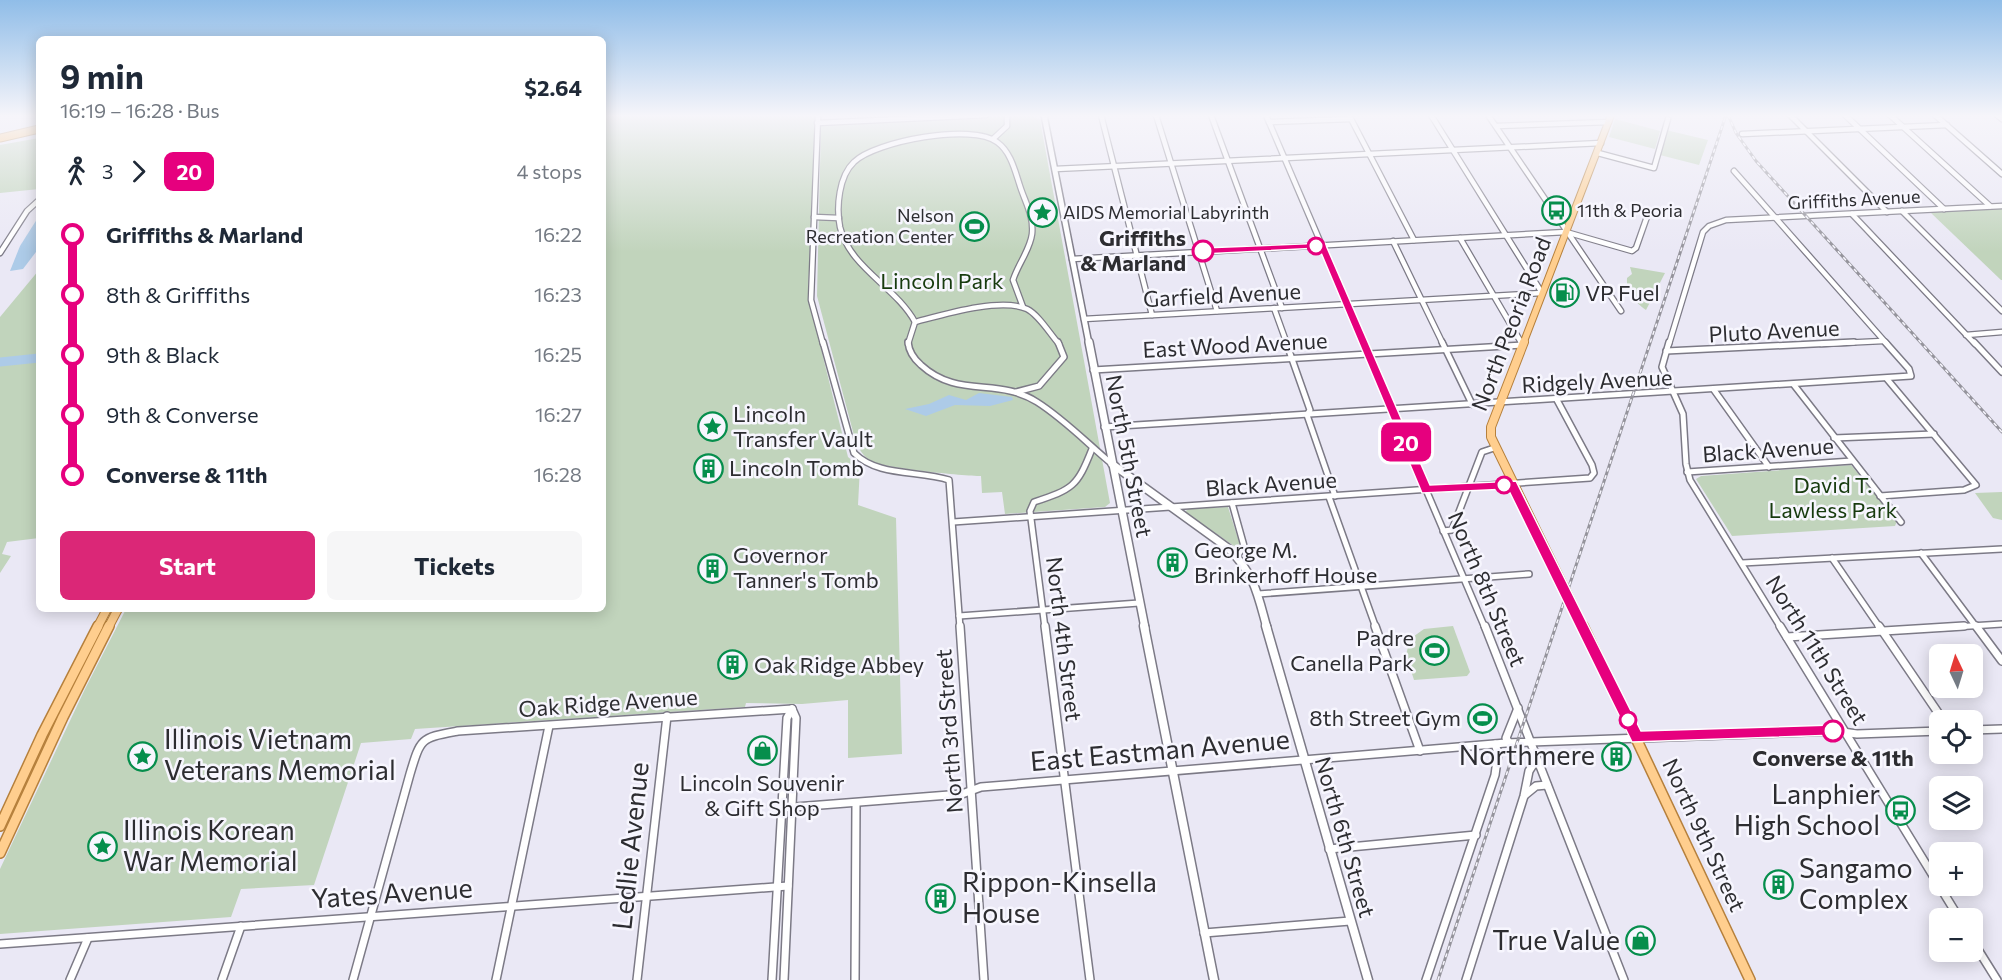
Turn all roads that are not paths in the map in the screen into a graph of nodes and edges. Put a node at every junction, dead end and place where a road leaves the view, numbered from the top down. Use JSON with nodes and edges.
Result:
{"nodes":[{"id":1,"x":1228,"y":160,"type":"edge"},
{"id":2,"x":815,"y":161,"type":"edge"},
{"id":3,"x":855,"y":161,"type":"edge"},
{"id":4,"x":1010,"y":161,"type":"edge"},
{"id":5,"x":1053,"y":161,"type":"edge"},
{"id":6,"x":1113,"y":161,"type":"edge"},
{"id":7,"x":1170,"y":161,"type":"edge"},
{"id":8,"x":1218,"y":161,"type":"edge"},
{"id":9,"x":1285,"y":161,"type":"edge"},
{"id":10,"x":1373,"y":161,"type":"edge"},
{"id":11,"x":1459,"y":161,"type":"edge"},
{"id":12,"x":1519,"y":161,"type":"edge"},
{"id":13,"x":1595,"y":161,"type":"edge"},
{"id":14,"x":1627,"y":161,"type":"edge"},
{"id":15,"x":1656,"y":161,"type":"edge"},
{"id":16,"x":1836,"y":161,"type":"edge"},
{"id":17,"x":1893,"y":161,"type":"edge"},
{"id":18,"x":1940,"y":161,"type":"edge"},
{"id":19,"x":1987,"y":161,"type":"edge"},
{"id":20,"x":1171,"y":164,"type":"junction"},
{"id":21,"x":1114,"y":166,"type":"junction"},
{"id":22,"x":1654,"y":168,"type":"joint"},
{"id":23,"x":1055,"y":169,"type":"junction"},
{"id":24,"x":1734,"y":171,"type":"dead end"},
{"id":25,"x":2002,"y":174,"type":"edge"},
{"id":26,"x":36,"y":203,"type":"edge"},
{"id":27,"x":2002,"y":206,"type":"edge"},
{"id":28,"x":1990,"y":207,"type":"junction"},
{"id":29,"x":1944,"y":209,"type":"junction"},
{"id":30,"x":1649,"y":211,"type":"dead end"},
{"id":31,"x":1902,"y":211,"type":"junction"},
{"id":32,"x":1887,"y":212,"type":"junction"},
{"id":33,"x":1852,"y":214,"type":"junction"},
{"id":34,"x":813,"y":217,"type":"junction"},
{"id":35,"x":1776,"y":217,"type":"junction"},
{"id":36,"x":839,"y":218,"type":"junction"},
{"id":37,"x":1709,"y":225,"type":"joint"},
{"id":38,"x":1566,"y":231,"type":"junction"},
{"id":39,"x":1505,"y":235,"type":"junction"},
{"id":40,"x":1460,"y":238,"type":"junction"},
{"id":41,"x":1414,"y":240,"type":"junction"},
{"id":42,"x":1393,"y":241,"type":"junction"},
{"id":43,"x":1322,"y":245,"type":"junction"},
{"id":44,"x":1260,"y":248,"type":"junction"},
{"id":45,"x":1199,"y":252,"type":"junction"},
{"id":46,"x":0,"y":253,"type":"edge"},
{"id":47,"x":1137,"y":255,"type":"junction"},
{"id":48,"x":1072,"y":259,"type":"junction"},
{"id":49,"x":1542,"y":293,"type":"junction"},
{"id":50,"x":1492,"y":296,"type":"junction"},
{"id":51,"x":1420,"y":300,"type":"junction"},
{"id":52,"x":1347,"y":303,"type":"junction"},
{"id":53,"x":1023,"y":307,"type":"junction"},
{"id":54,"x":1274,"y":308,"type":"junction"},
{"id":55,"x":1282,"y":308,"type":"junction"},
{"id":56,"x":1217,"y":311,"type":"junction"},
{"id":57,"x":1621,"y":311,"type":"dead end"},
{"id":58,"x":2002,"y":311,"type":"edge"},
{"id":59,"x":1152,"y":315,"type":"junction"},
{"id":60,"x":1084,"y":319,"type":"junction"},
{"id":61,"x":915,"y":322,"type":"junction"},
{"id":62,"x":2002,"y":332,"type":"edge"},
{"id":63,"x":1966,"y":335,"type":"junction"},
{"id":64,"x":1883,"y":341,"type":"junction"},
{"id":65,"x":1522,"y":345,"type":"junction"},
{"id":66,"x":1444,"y":349,"type":"junction"},
{"id":67,"x":1666,"y":351,"type":"junction"},
{"id":68,"x":1368,"y":354,"type":"junction"},
{"id":69,"x":1292,"y":359,"type":"junction"},
{"id":70,"x":1094,"y":370,"type":"junction"},
{"id":71,"x":2002,"y":372,"type":"edge"},
{"id":72,"x":1911,"y":375,"type":"joint"},
{"id":73,"x":1887,"y":379,"type":"junction"},
{"id":74,"x":1794,"y":385,"type":"junction"},
{"id":75,"x":1039,"y":386,"type":"junction"},
{"id":76,"x":1714,"y":390,"type":"junction"},
{"id":77,"x":1016,"y":393,"type":"junction"},
{"id":78,"x":1673,"y":393,"type":"junction"},
{"id":79,"x":1557,"y":399,"type":"junction"},
{"id":80,"x":1037,"y":402,"type":"junction"},
{"id":81,"x":1500,"y":403,"type":"junction"},
{"id":82,"x":1472,"y":404,"type":"junction"},
{"id":83,"x":1392,"y":410,"type":"junction"},
{"id":84,"x":1307,"y":415,"type":"junction"},
{"id":85,"x":1104,"y":427,"type":"junction"},
{"id":86,"x":1934,"y":434,"type":"junction"},
{"id":87,"x":1834,"y":438,"type":"junction"},
{"id":88,"x":1494,"y":448,"type":"junction"},
{"id":89,"x":1092,"y":449,"type":"junction"},
{"id":90,"x":1110,"y":453,"type":"junction"},
{"id":91,"x":1852,"y":462,"type":"junction"},
{"id":92,"x":1112,"y":464,"type":"junction"},
{"id":93,"x":1770,"y":467,"type":"junction"},
{"id":94,"x":1687,"y":472,"type":"junction"},
{"id":95,"x":1127,"y":476,"type":"junction"},
{"id":96,"x":1512,"y":484,"type":"junction"},
{"id":97,"x":1468,"y":487,"type":"junction"},
{"id":98,"x":1426,"y":490,"type":"junction"},
{"id":99,"x":1148,"y":492,"type":"junction"},
{"id":100,"x":1118,"y":493,"type":"junction"},
{"id":101,"x":1332,"y":496,"type":"junction"},
{"id":102,"x":1880,"y":496,"type":"junction"},
{"id":103,"x":1232,"y":503,"type":"junction"},
{"id":104,"x":1170,"y":507,"type":"junction"},
{"id":105,"x":1121,"y":510,"type":"junction"},
{"id":106,"x":1031,"y":517,"type":"junction"},
{"id":107,"x":953,"y":522,"type":"junction"},
{"id":108,"x":1901,"y":522,"type":"dead end"},
{"id":109,"x":1443,"y":531,"type":"junction"},
{"id":110,"x":2002,"y":549,"type":"edge"},
{"id":111,"x":1921,"y":553,"type":"junction"},
{"id":112,"x":1237,"y":556,"type":"junction"},
{"id":113,"x":1832,"y":558,"type":"junction"},
{"id":114,"x":1742,"y":563,"type":"junction"},
{"id":115,"x":1529,"y":574,"type":"dead end"},
{"id":116,"x":1465,"y":580,"type":"junction"},
{"id":117,"x":1361,"y":587,"type":"junction"},
{"id":118,"x":1258,"y":594,"type":"junction"},
{"id":119,"x":1139,"y":603,"type":"junction"},
{"id":120,"x":1043,"y":610,"type":"junction"},
{"id":121,"x":105,"y":612,"type":"edge"},
{"id":122,"x":116,"y":612,"type":"edge"},
{"id":123,"x":959,"y":616,"type":"junction"},
{"id":124,"x":2002,"y":624,"type":"edge"},
{"id":125,"x":1975,"y":626,"type":"junction"},
{"id":126,"x":1882,"y":631,"type":"junction"},
{"id":127,"x":1787,"y":637,"type":"junction"},
{"id":128,"x":2002,"y":661,"type":"edge"},
{"id":129,"x":1518,"y":708,"type":"junction"},
{"id":130,"x":792,"y":709,"type":"junction"},
{"id":131,"x":1936,"y":710,"type":"edge"},
{"id":132,"x":667,"y":716,"type":"junction"},
{"id":133,"x":549,"y":726,"type":"junction"},
{"id":134,"x":2002,"y":729,"type":"edge"},
{"id":135,"x":1983,"y":730,"type":"edge"},
{"id":136,"x":1929,"y":731,"type":"edge"},
{"id":137,"x":1848,"y":733,"type":"junction"},
{"id":138,"x":1637,"y":738,"type":"junction"},
{"id":139,"x":1532,"y":742,"type":"junction"},
{"id":140,"x":1509,"y":743,"type":"junction"},
{"id":141,"x":1495,"y":744,"type":"junction"},
{"id":142,"x":1420,"y":751,"type":"junction"},
{"id":143,"x":1305,"y":760,"type":"junction"},
{"id":144,"x":1536,"y":760,"type":"junction"},
{"id":145,"x":1173,"y":772,"type":"junction"},
{"id":146,"x":1064,"y":780,"type":"junction"},
{"id":147,"x":1547,"y":785,"type":"junction"},
{"id":148,"x":972,"y":791,"type":"junction"},
{"id":149,"x":1524,"y":796,"type":"junction"},
{"id":150,"x":856,"y":803,"type":"junction"},
{"id":151,"x":792,"y":807,"type":"junction"},
{"id":152,"x":782,"y":808,"type":"junction"},
{"id":153,"x":0,"y":826,"type":"edge"},
{"id":154,"x":1476,"y":835,"type":"junction"},
{"id":155,"x":1329,"y":849,"type":"junction"},
{"id":156,"x":0,"y":853,"type":"edge"},
{"id":157,"x":788,"y":886,"type":"junction"},
{"id":158,"x":777,"y":887,"type":"junction"},
{"id":159,"x":647,"y":897,"type":"junction"},
{"id":160,"x":511,"y":907,"type":"junction"},
{"id":161,"x":1953,"y":908,"type":"edge"},
{"id":162,"x":370,"y":918,"type":"junction"},
{"id":163,"x":1350,"y":921,"type":"junction"},
{"id":164,"x":241,"y":926,"type":"junction"},
{"id":165,"x":1204,"y":933,"type":"junction"},
{"id":166,"x":88,"y":938,"type":"junction"},
{"id":167,"x":0,"y":944,"type":"edge"},
{"id":168,"x":1983,"y":958,"type":"edge"},
{"id":169,"x":785,"y":961,"type":"junction"},
{"id":170,"x":773,"y":962,"type":"junction"},
{"id":171,"x":70,"y":980,"type":"edge"},
{"id":172,"x":222,"y":980,"type":"edge"},
{"id":173,"x":353,"y":980,"type":"edge"},
{"id":174,"x":496,"y":980,"type":"edge"},
{"id":175,"x":637,"y":980,"type":"edge"},
{"id":176,"x":772,"y":980,"type":"edge"},
{"id":177,"x":784,"y":980,"type":"edge"},
{"id":178,"x":855,"y":980,"type":"edge"},
{"id":179,"x":984,"y":980,"type":"edge"},
{"id":180,"x":1090,"y":980,"type":"edge"},
{"id":181,"x":1214,"y":980,"type":"edge"},
{"id":182,"x":1368,"y":980,"type":"edge"},
{"id":183,"x":1426,"y":980,"type":"edge"},
{"id":184,"x":1466,"y":980,"type":"edge"},
{"id":185,"x":1624,"y":980,"type":"edge"},
{"id":186,"x":1750,"y":980,"type":"edge"},
{"id":187,"x":1997,"y":980,"type":"edge"}],
"edges":[{"from":1,"to":44,"type":"street"},
{"from":2,"to":34,"type":"street"},
{"from":3,"to":36,"type":"street"},
{"from":4,"to":53,"type":"street"},
{"from":5,"to":23,"type":"main road","name":"North 5th Street"},
{"from":6,"to":21,"type":"street"},
{"from":7,"to":20,"type":"street"},
{"from":8,"to":20,"type":"street"},
{"from":9,"to":43,"type":"street","name":"North 8th Street"},
{"from":10,"to":41,"type":"street"},
{"from":11,"to":39,"type":"street"},
{"from":12,"to":38,"type":"street"},
{"from":13,"to":38,"type":"main road","name":"North Peoria Road"},
{"from":14,"to":22,"type":"street"},
{"from":15,"to":22,"type":"street"},
{"from":16,"to":32,"type":"street"},
{"from":17,"to":29,"type":"street"},
{"from":18,"to":28,"type":"street"},
{"from":19,"to":25,"type":"street"},
{"from":20,"to":21,"type":"street"},
{"from":20,"to":45,"type":"street"},
{"from":21,"to":23,"type":"street"},
{"from":21,"to":47,"type":"street"},
{"from":23,"to":48,"type":"main road","name":"North 5th Street"},
{"from":24,"to":35,"type":"street"},
{"from":26,"to":46,"type":"street"},
{"from":27,"to":28,"type":"street","name":"Griffiths Avenue"},
{"from":28,"to":29,"type":"street","name":"Griffiths Avenue"},
{"from":29,"to":31,"type":"street","name":"Griffiths Avenue"},
{"from":30,"to":38,"type":"street"},
{"from":31,"to":32,"type":"street","name":"Griffiths Avenue"},
{"from":31,"to":58,"type":"street"},
{"from":32,"to":33,"type":"street","name":"Griffiths Avenue"},
{"from":33,"to":35,"type":"street","name":"Griffiths Avenue"},
{"from":33,"to":63,"type":"street"},
{"from":34,"to":36,"type":"street"},
{"from":34,"to":107,"type":"street","name":"North 3rd Street"},
{"from":35,"to":37,"type":"street","name":"Griffiths Avenue"},
{"from":35,"to":64,"type":"street"},
{"from":36,"to":61,"type":"street"},
{"from":37,"to":67,"type":"street","name":"North 11th Street"},
{"from":38,"to":39,"type":"street"},
{"from":38,"to":49,"type":"main road","name":"North Peoria Road"},
{"from":38,"to":57,"type":"street"},
{"from":39,"to":40,"type":"street"},
{"from":39,"to":49,"type":"street"},
{"from":40,"to":41,"type":"street"},
{"from":40,"to":50,"type":"street"},
{"from":41,"to":42,"type":"street"},
{"from":42,"to":43,"type":"street"},
{"from":42,"to":51,"type":"street"},
{"from":43,"to":44,"type":"street"},
{"from":43,"to":52,"type":"street","name":"North 8th Street"},
{"from":44,"to":45,"type":"street"},
{"from":44,"to":55,"type":"street"},
{"from":45,"to":47,"type":"street"},
{"from":45,"to":56,"type":"street"},
{"from":47,"to":48,"type":"street"},
{"from":47,"to":59,"type":"street"},
{"from":48,"to":60,"type":"main road","name":"North 5th Street"},
{"from":49,"to":50,"type":"street","name":"Garfield Avenue"},
{"from":49,"to":65,"type":"main road","name":"North Peoria Road"},
{"from":50,"to":51,"type":"street","name":"Garfield Avenue"},
{"from":50,"to":65,"type":"street"},
{"from":51,"to":52,"type":"street","name":"Garfield Avenue"},
{"from":51,"to":66,"type":"street"},
{"from":52,"to":55,"type":"street","name":"Garfield Avenue"},
{"from":52,"to":68,"type":"street","name":"North 8th Street"},
{"from":53,"to":61,"type":"street"},
{"from":53,"to":75,"type":"street"},
{"from":54,"to":55,"type":"street","name":"Garfield Avenue"},
{"from":54,"to":56,"type":"street","name":"Garfield Avenue"},
{"from":54,"to":69,"type":"street"},
{"from":56,"to":59,"type":"street","name":"Garfield Avenue"},
{"from":59,"to":60,"type":"street","name":"Garfield Avenue"},
{"from":60,"to":70,"type":"main road","name":"North 5th Street"},
{"from":61,"to":77,"type":"street"},
{"from":62,"to":63,"type":"street"},
{"from":63,"to":71,"type":"street"},
{"from":64,"to":67,"type":"street","name":"Pluto Avenue"},
{"from":64,"to":72,"type":"street"},
{"from":65,"to":66,"type":"street","name":"East Wood Avenue"},
{"from":65,"to":81,"type":"main road","name":"North Peoria Road"},
{"from":66,"to":68,"type":"street","name":"East Wood Avenue"},
{"from":66,"to":82,"type":"street"},
{"from":67,"to":78,"type":"street","name":"North 11th Street"},
{"from":68,"to":69,"type":"street","name":"East Wood Avenue"},
{"from":68,"to":83,"type":"street","name":"North 8th Street"},
{"from":69,"to":70,"type":"street","name":"East Wood Avenue"},
{"from":69,"to":84,"type":"street"},
{"from":70,"to":85,"type":"main road","name":"North 5th Street"},
{"from":72,"to":73,"type":"street","name":"Ridgely Avenue"},
{"from":73,"to":74,"type":"street","name":"Ridgely Avenue"},
{"from":73,"to":86,"type":"street"},
{"from":74,"to":76,"type":"street","name":"Ridgely Avenue"},
{"from":74,"to":87,"type":"street"},
{"from":75,"to":77,"type":"street"},
{"from":75,"to":80,"type":"street"},
{"from":76,"to":78,"type":"street","name":"Ridgely Avenue"},
{"from":76,"to":93,"type":"street"},
{"from":77,"to":80,"type":"street"},
{"from":78,"to":79,"type":"street","name":"Ridgely Avenue"},
{"from":78,"to":94,"type":"street","name":"North 11th Street"},
{"from":79,"to":81,"type":"street","name":"Ridgely Avenue"},
{"from":79,"to":96,"type":"street","name":"Black Avenue"},
{"from":80,"to":89,"type":"street"},
{"from":81,"to":82,"type":"street","name":"Ridgely Avenue"},
{"from":81,"to":88,"type":"main road","name":"North Peoria Road"},
{"from":82,"to":83,"type":"street","name":"Ridgely Avenue"},
{"from":83,"to":84,"type":"street","name":"Ridgely Avenue"},
{"from":83,"to":98,"type":"street","name":"North 8th Street"},
{"from":84,"to":85,"type":"street","name":"Ridgely Avenue"},
{"from":84,"to":101,"type":"street"},
{"from":85,"to":90,"type":"main road","name":"North 5th Street"},
{"from":86,"to":87,"type":"street","name":"Black Avenue"},
{"from":86,"to":102,"type":"street"},
{"from":87,"to":91,"type":"street"},
{"from":88,"to":96,"type":"main road","name":"North 9th Street"},
{"from":88,"to":97,"type":"street"},
{"from":89,"to":92,"type":"street"},
{"from":89,"to":106,"type":"street"},
{"from":90,"to":92,"type":"main road","name":"North 5th Street"},
{"from":90,"to":95,"type":"main road"},
{"from":91,"to":93,"type":"street","name":"Black Avenue"},
{"from":91,"to":102,"type":"street"},
{"from":92,"to":95,"type":"main road"},
{"from":92,"to":100,"type":"main road","name":"North 5th Street"},
{"from":93,"to":94,"type":"street","name":"Black Avenue"},
{"from":94,"to":114,"type":"street","name":"North 11th Street"},
{"from":95,"to":99,"type":"main road"},
{"from":96,"to":97,"type":"street","name":"Black Avenue"},
{"from":96,"to":138,"type":"main road","name":"North 9th Street"},
{"from":97,"to":98,"type":"street","name":"Black Avenue"},
{"from":97,"to":109,"type":"street"},
{"from":98,"to":101,"type":"street","name":"Black Avenue"},
{"from":98,"to":109,"type":"street","name":"North 8th Street"},
{"from":99,"to":100,"type":"main road"},
{"from":99,"to":104,"type":"main road"},
{"from":100,"to":105,"type":"main road","name":"North 5th Street"},
{"from":101,"to":103,"type":"street","name":"Black Avenue"},
{"from":101,"to":117,"type":"street"},
{"from":102,"to":108,"type":"street"},
{"from":103,"to":104,"type":"street","name":"Black Avenue"},
{"from":103,"to":112,"type":"street"},
{"from":104,"to":105,"type":"street","name":"Black Avenue"},
{"from":104,"to":112,"type":"main road"},
{"from":105,"to":106,"type":"street","name":"Black Avenue"},
{"from":105,"to":119,"type":"main road","name":"North 5th Street"},
{"from":106,"to":107,"type":"street","name":"Black Avenue"},
{"from":106,"to":120,"type":"street","name":"North 4th Street"},
{"from":107,"to":123,"type":"street","name":"North 3rd Street"},
{"from":109,"to":116,"type":"street","name":"North 8th Street"},
{"from":110,"to":111,"type":"street"},
{"from":111,"to":113,"type":"street"},
{"from":111,"to":125,"type":"street"},
{"from":112,"to":118,"type":"main road","name":"North 6th Street"},
{"from":113,"to":114,"type":"street"},
{"from":113,"to":126,"type":"street"},
{"from":114,"to":127,"type":"street","name":"North 11th Street"},
{"from":115,"to":116,"type":"street"},
{"from":116,"to":117,"type":"street"},
{"from":116,"to":129,"type":"street","name":"North 8th Street"},
{"from":117,"to":118,"type":"street"},
{"from":117,"to":142,"type":"street"},
{"from":118,"to":143,"type":"main road","name":"North 6th Street"},
{"from":119,"to":120,"type":"street"},
{"from":119,"to":145,"type":"main road","name":"North 5th Street"},
{"from":120,"to":123,"type":"street"},
{"from":120,"to":146,"type":"street","name":"North 4th Street"},
{"from":121,"to":153,"type":"main road"},
{"from":122,"to":156,"type":"main road"},
{"from":123,"to":148,"type":"street","name":"North 3rd Street"},
{"from":124,"to":125,"type":"street"},
{"from":125,"to":126,"type":"street"},
{"from":125,"to":128,"type":"street"},
{"from":126,"to":127,"type":"street"},
{"from":126,"to":131,"type":"street"},
{"from":127,"to":137,"type":"street","name":"North 11th Street"},
{"from":129,"to":139,"type":"street","name":"North 8th Street"},
{"from":129,"to":140,"type":"street"},
{"from":130,"to":132,"type":"street","name":"Oak Ridge Avenue"},
{"from":130,"to":151,"type":"street"},
{"from":130,"to":152,"type":"street"},
{"from":132,"to":133,"type":"street","name":"Oak Ridge Avenue"},
{"from":132,"to":159,"type":"street","name":"Ledlie Avenue"},
{"from":133,"to":160,"type":"street"},
{"from":133,"to":162,"type":"street","name":"Oak Ridge Avenue"},
{"from":134,"to":135,"type":"street"},
{"from":136,"to":137,"type":"street"},
{"from":137,"to":138,"type":"street"},
{"from":137,"to":161,"type":"street","name":"North 11th Street"},
{"from":138,"to":139,"type":"street"},
{"from":138,"to":186,"type":"main road","name":"North 9th Street"},
{"from":139,"to":140,"type":"street","name":"East Eastman Avenue"},
{"from":139,"to":144,"type":"street","name":"North 8th Street"},
{"from":140,"to":141,"type":"street","name":"East Eastman Avenue"},
{"from":141,"to":142,"type":"street","name":"East Eastman Avenue"},
{"from":141,"to":154,"type":"street"},
{"from":142,"to":143,"type":"street","name":"East Eastman Avenue"},
{"from":143,"to":145,"type":"street","name":"East Eastman Avenue"},
{"from":143,"to":155,"type":"main road","name":"North 6th Street"},
{"from":144,"to":147,"type":"street","name":"North 8th Street"},
{"from":144,"to":149,"type":"street"},
{"from":145,"to":146,"type":"street","name":"East Eastman Avenue"},
{"from":145,"to":165,"type":"main road","name":"North 5th Street"},
{"from":146,"to":148,"type":"street","name":"East Eastman Avenue"},
{"from":146,"to":180,"type":"street","name":"North 4th Street"},
{"from":147,"to":149,"type":"street"},
{"from":147,"to":185,"type":"street","name":"North 8th Street"},
{"from":148,"to":150,"type":"street","name":"East Eastman Avenue"},
{"from":148,"to":179,"type":"street","name":"North 3rd Street"},
{"from":149,"to":184,"type":"street"},
{"from":150,"to":151,"type":"street","name":"East Eastman Avenue"},
{"from":150,"to":178,"type":"street"},
{"from":151,"to":152,"type":"street","name":"East Eastman Avenue"},
{"from":151,"to":157,"type":"street"},
{"from":152,"to":158,"type":"street"},
{"from":154,"to":155,"type":"street"},
{"from":154,"to":183,"type":"street"},
{"from":155,"to":163,"type":"main road","name":"North 6th Street"},
{"from":157,"to":158,"type":"street","name":"Yates Avenue"},
{"from":157,"to":169,"type":"street"},
{"from":158,"to":159,"type":"street","name":"Yates Avenue"},
{"from":158,"to":170,"type":"street"},
{"from":159,"to":160,"type":"street","name":"Yates Avenue"},
{"from":159,"to":175,"type":"street","name":"Ledlie Avenue"},
{"from":160,"to":162,"type":"street","name":"Yates Avenue"},
{"from":160,"to":174,"type":"street"},
{"from":162,"to":164,"type":"street","name":"Yates Avenue"},
{"from":162,"to":173,"type":"street"},
{"from":163,"to":165,"type":"street"},
{"from":163,"to":182,"type":"main road","name":"North 6th Street"},
{"from":164,"to":166,"type":"street","name":"Yates Avenue"},
{"from":164,"to":172,"type":"street"},
{"from":165,"to":181,"type":"main road","name":"North 5th Street"},
{"from":166,"to":167,"type":"street","name":"Yates Avenue"},
{"from":166,"to":171,"type":"street"},
{"from":168,"to":187,"type":"street"},
{"from":169,"to":170,"type":"street"},
{"from":169,"to":177,"type":"street"},
{"from":170,"to":176,"type":"street"}]}
